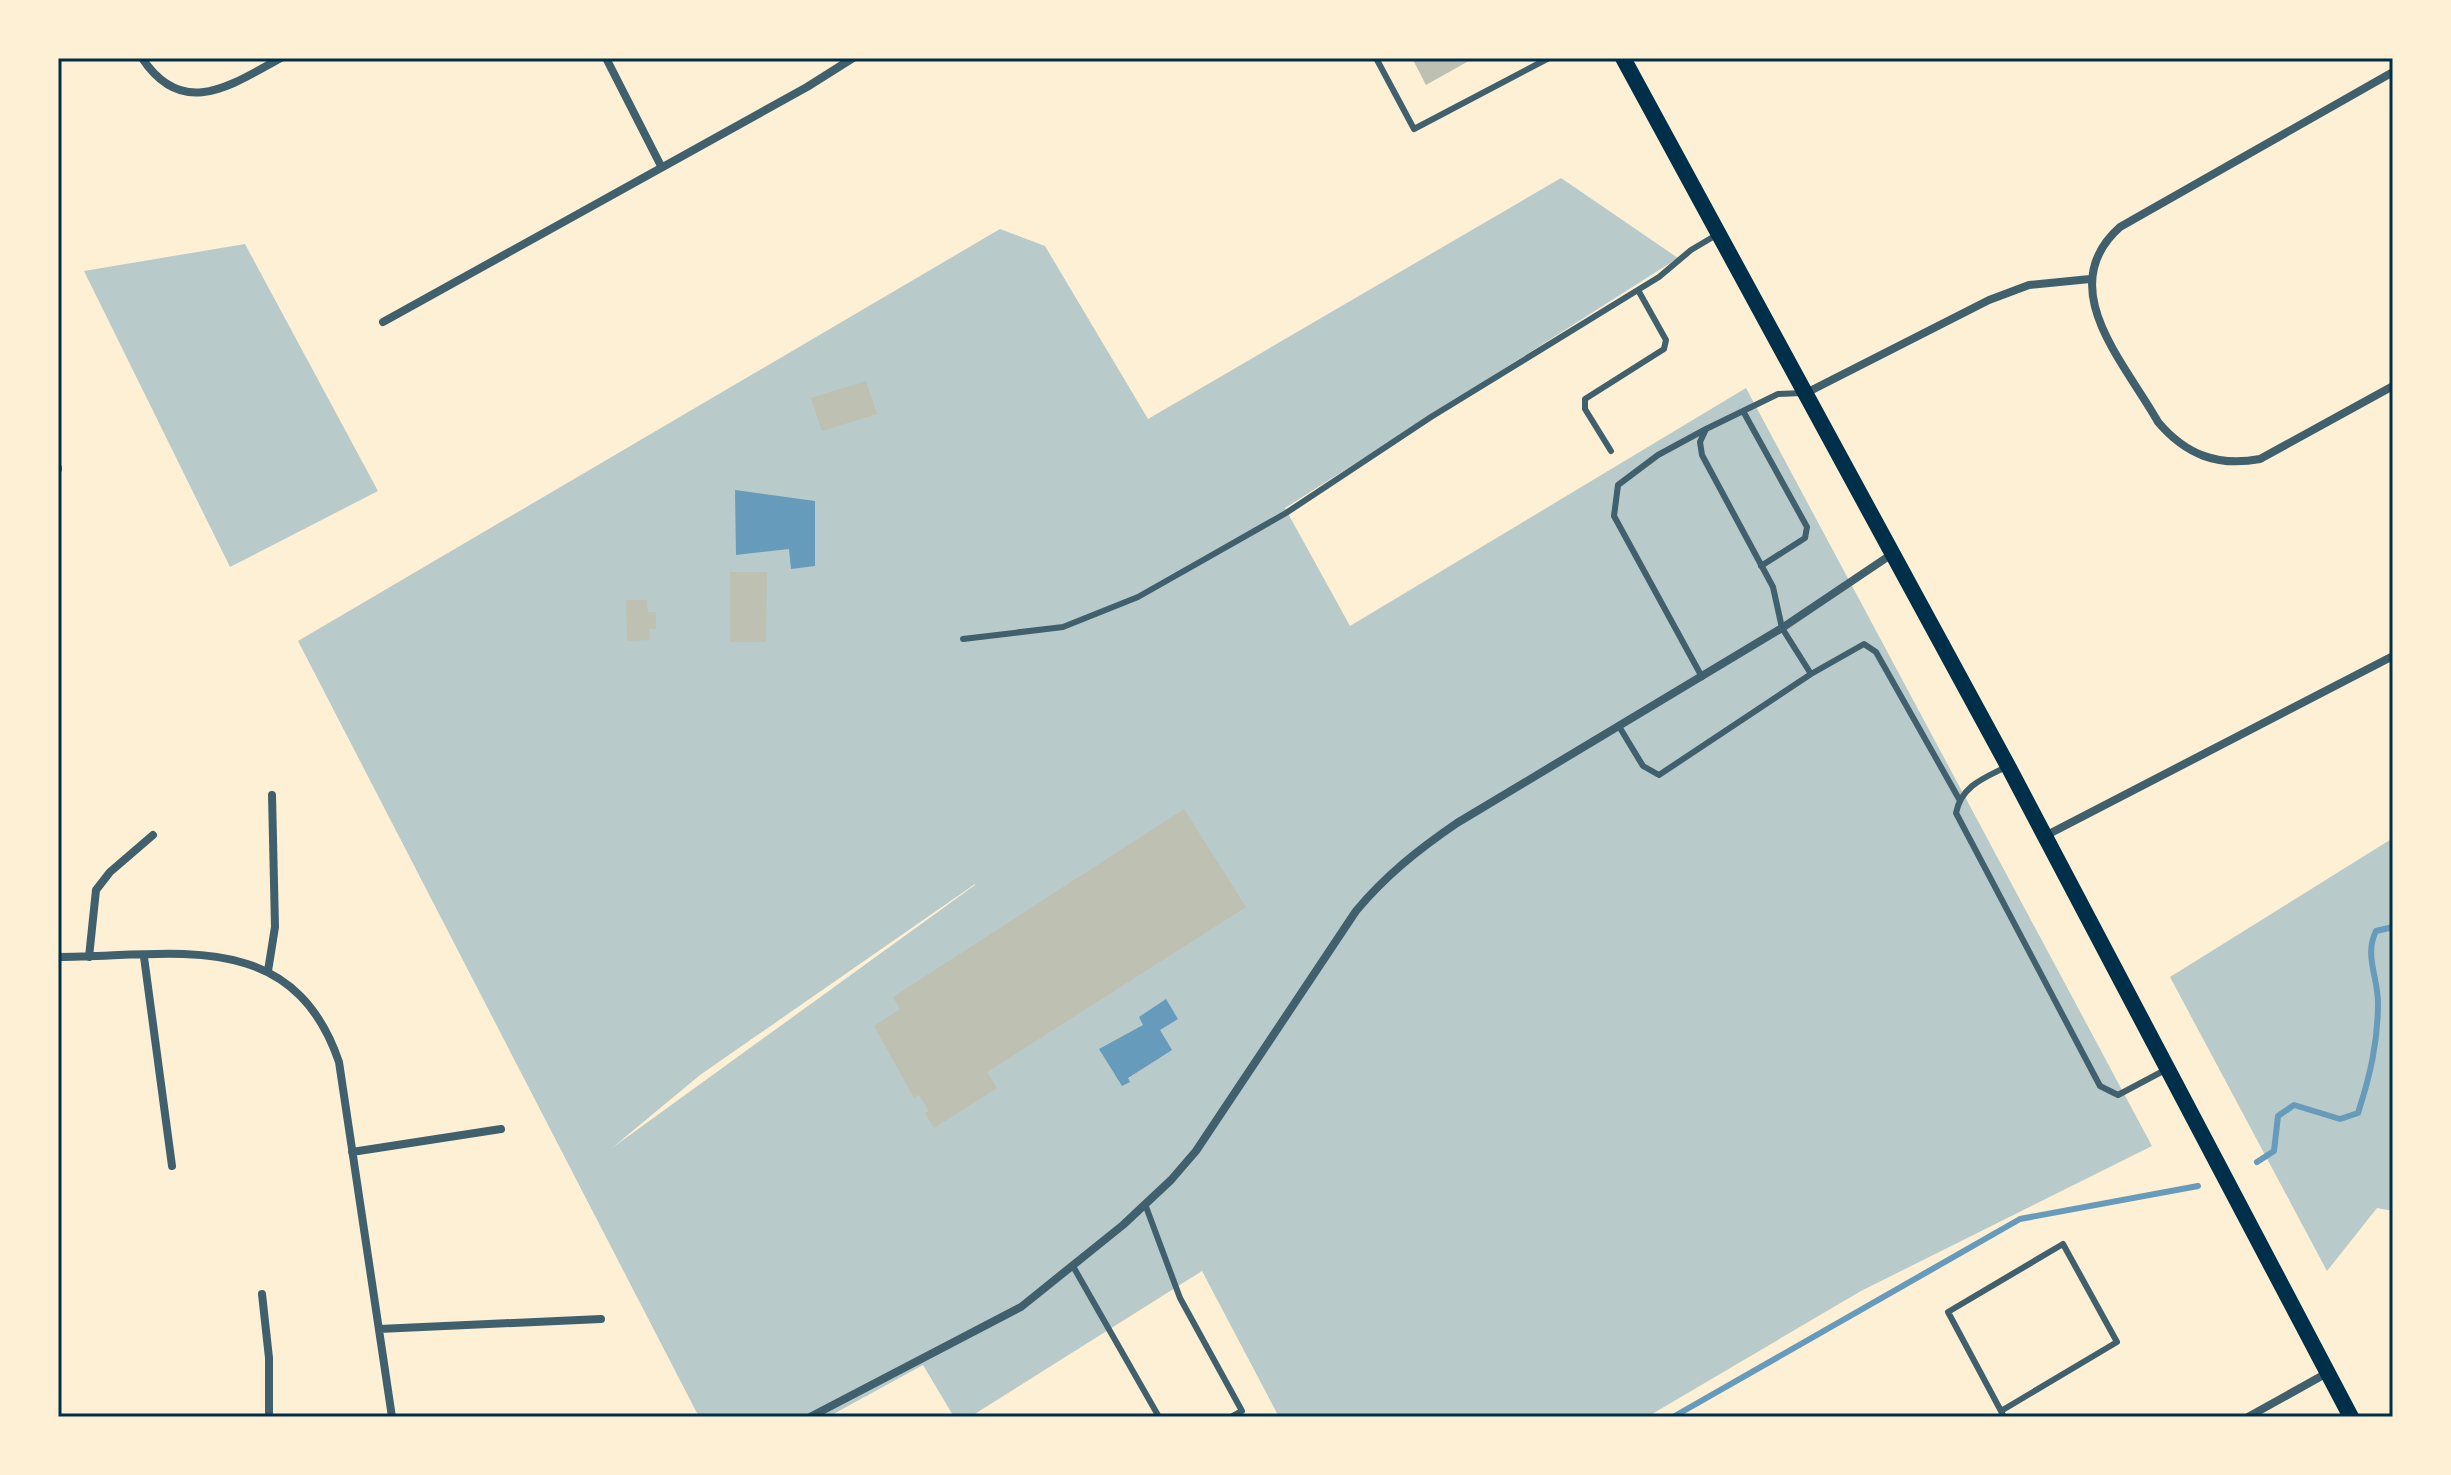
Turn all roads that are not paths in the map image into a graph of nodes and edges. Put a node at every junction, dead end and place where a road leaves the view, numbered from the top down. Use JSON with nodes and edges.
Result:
{"nodes":[{"id":1,"x":142,"y":58,"type":"edge"},
{"id":2,"x":281,"y":58,"type":"edge"},
{"id":3,"x":606,"y":58,"type":"edge"},
{"id":4,"x":853,"y":58,"type":"edge"},
{"id":5,"x":1376,"y":58,"type":"edge"},
{"id":6,"x":1549,"y":58,"type":"edge"},
{"id":7,"x":1623,"y":58,"type":"edge"},
{"id":8,"x":2393,"y":72,"type":"edge"},
{"id":9,"x":661,"y":166,"type":"junction"},
{"id":10,"x":1718,"y":234,"type":"junction"},
{"id":11,"x":2090,"y":279,"type":"junction"},
{"id":12,"x":1638,"y":290,"type":"junction"},
{"id":13,"x":383,"y":322,"type":"dead end"},
{"id":14,"x":2393,"y":386,"type":"edge"},
{"id":15,"x":1806,"y":393,"type":"junction"},
{"id":16,"x":1743,"y":411,"type":"junction"},
{"id":17,"x":1706,"y":429,"type":"junction"},
{"id":18,"x":1611,"y":451,"type":"dead end"},
{"id":19,"x":1892,"y":554,"type":"junction"},
{"id":20,"x":1761,"y":566,"type":"junction"},
{"id":21,"x":1782,"y":628,"type":"junction"},
{"id":22,"x":963,"y":639,"type":"dead end"},
{"id":23,"x":2393,"y":656,"type":"edge"},
{"id":24,"x":1811,"y":674,"type":"junction"},
{"id":25,"x":1702,"y":677,"type":"junction"},
{"id":26,"x":1620,"y":728,"type":"junction"},
{"id":27,"x":2008,"y":766,"type":"junction"},
{"id":28,"x":272,"y":795,"type":"dead end"},
{"id":29,"x":1959,"y":799,"type":"junction"},
{"id":30,"x":153,"y":835,"type":"dead end"},
{"id":31,"x":2045,"y":836,"type":"junction"},
{"id":32,"x":58,"y":957,"type":"edge"},
{"id":33,"x":89,"y":957,"type":"junction"},
{"id":34,"x":144,"y":957,"type":"junction"},
{"id":35,"x":268,"y":971,"type":"junction"},
{"id":36,"x":2167,"y":1069,"type":"junction"},
{"id":37,"x":501,"y":1129,"type":"dead end"},
{"id":38,"x":352,"y":1152,"type":"junction"},
{"id":39,"x":172,"y":1166,"type":"dead end"},
{"id":40,"x":1145,"y":1204,"type":"junction"},
{"id":41,"x":1074,"y":1268,"type":"junction"},
{"id":42,"x":262,"y":1294,"type":"dead end"},
{"id":43,"x":601,"y":1319,"type":"dead end"},
{"id":44,"x":379,"y":1329,"type":"junction"},
{"id":45,"x":2327,"y":1373,"type":"junction"},
{"id":46,"x":2002,"y":1414,"type":"edge"},
{"id":47,"x":269,"y":1417,"type":"edge"},
{"id":48,"x":392,"y":1417,"type":"edge"},
{"id":49,"x":810,"y":1417,"type":"edge"},
{"id":50,"x":1159,"y":1417,"type":"edge"},
{"id":51,"x":1231,"y":1417,"type":"edge"},
{"id":52,"x":2248,"y":1417,"type":"edge"},
{"id":53,"x":2351,"y":1417,"type":"edge"}],
"edges":[{"from":1,"to":2,"type":"street"},
{"from":3,"to":9,"type":"street"},
{"from":4,"to":9,"type":"street"},
{"from":5,"to":6,"type":"lane"},
{"from":7,"to":10,"type":"main road"},
{"from":8,"to":11,"type":"street"},
{"from":9,"to":13,"type":"street"},
{"from":10,"to":12,"type":"lane"},
{"from":10,"to":15,"type":"main road"},
{"from":11,"to":14,"type":"street"},
{"from":11,"to":15,"type":"street"},
{"from":12,"to":18,"type":"lane"},
{"from":12,"to":22,"type":"lane"},
{"from":15,"to":16,"type":"lane"},
{"from":15,"to":19,"type":"main road"},
{"from":16,"to":17,"type":"lane"},
{"from":16,"to":20,"type":"lane"},
{"from":17,"to":20,"type":"lane"},
{"from":17,"to":25,"type":"lane"},
{"from":19,"to":21,"type":"street"},
{"from":19,"to":27,"type":"main road"},
{"from":20,"to":21,"type":"lane"},
{"from":21,"to":24,"type":"lane"},
{"from":21,"to":25,"type":"street"},
{"from":23,"to":31,"type":"street"},
{"from":24,"to":26,"type":"lane"},
{"from":24,"to":29,"type":"lane"},
{"from":25,"to":26,"type":"street"},
{"from":26,"to":40,"type":"street"},
{"from":27,"to":29,"type":"lane"},
{"from":27,"to":31,"type":"main road"},
{"from":28,"to":35,"type":"street"},
{"from":29,"to":36,"type":"lane"},
{"from":30,"to":33,"type":"street"},
{"from":31,"to":36,"type":"main road"},
{"from":32,"to":33,"type":"street"},
{"from":33,"to":34,"type":"street"},
{"from":34,"to":35,"type":"street"},
{"from":34,"to":39,"type":"street"},
{"from":35,"to":38,"type":"street"},
{"from":36,"to":45,"type":"main road"},
{"from":37,"to":38,"type":"street"},
{"from":38,"to":44,"type":"street"},
{"from":40,"to":41,"type":"street"},
{"from":40,"to":51,"type":"lane"},
{"from":41,"to":49,"type":"street"},
{"from":41,"to":50,"type":"lane"},
{"from":42,"to":47,"type":"street"},
{"from":43,"to":44,"type":"street"},
{"from":44,"to":48,"type":"street"},
{"from":45,"to":52,"type":"street"},
{"from":45,"to":53,"type":"main road"},
{"from":46,"to":46,"type":"lane"}]}
